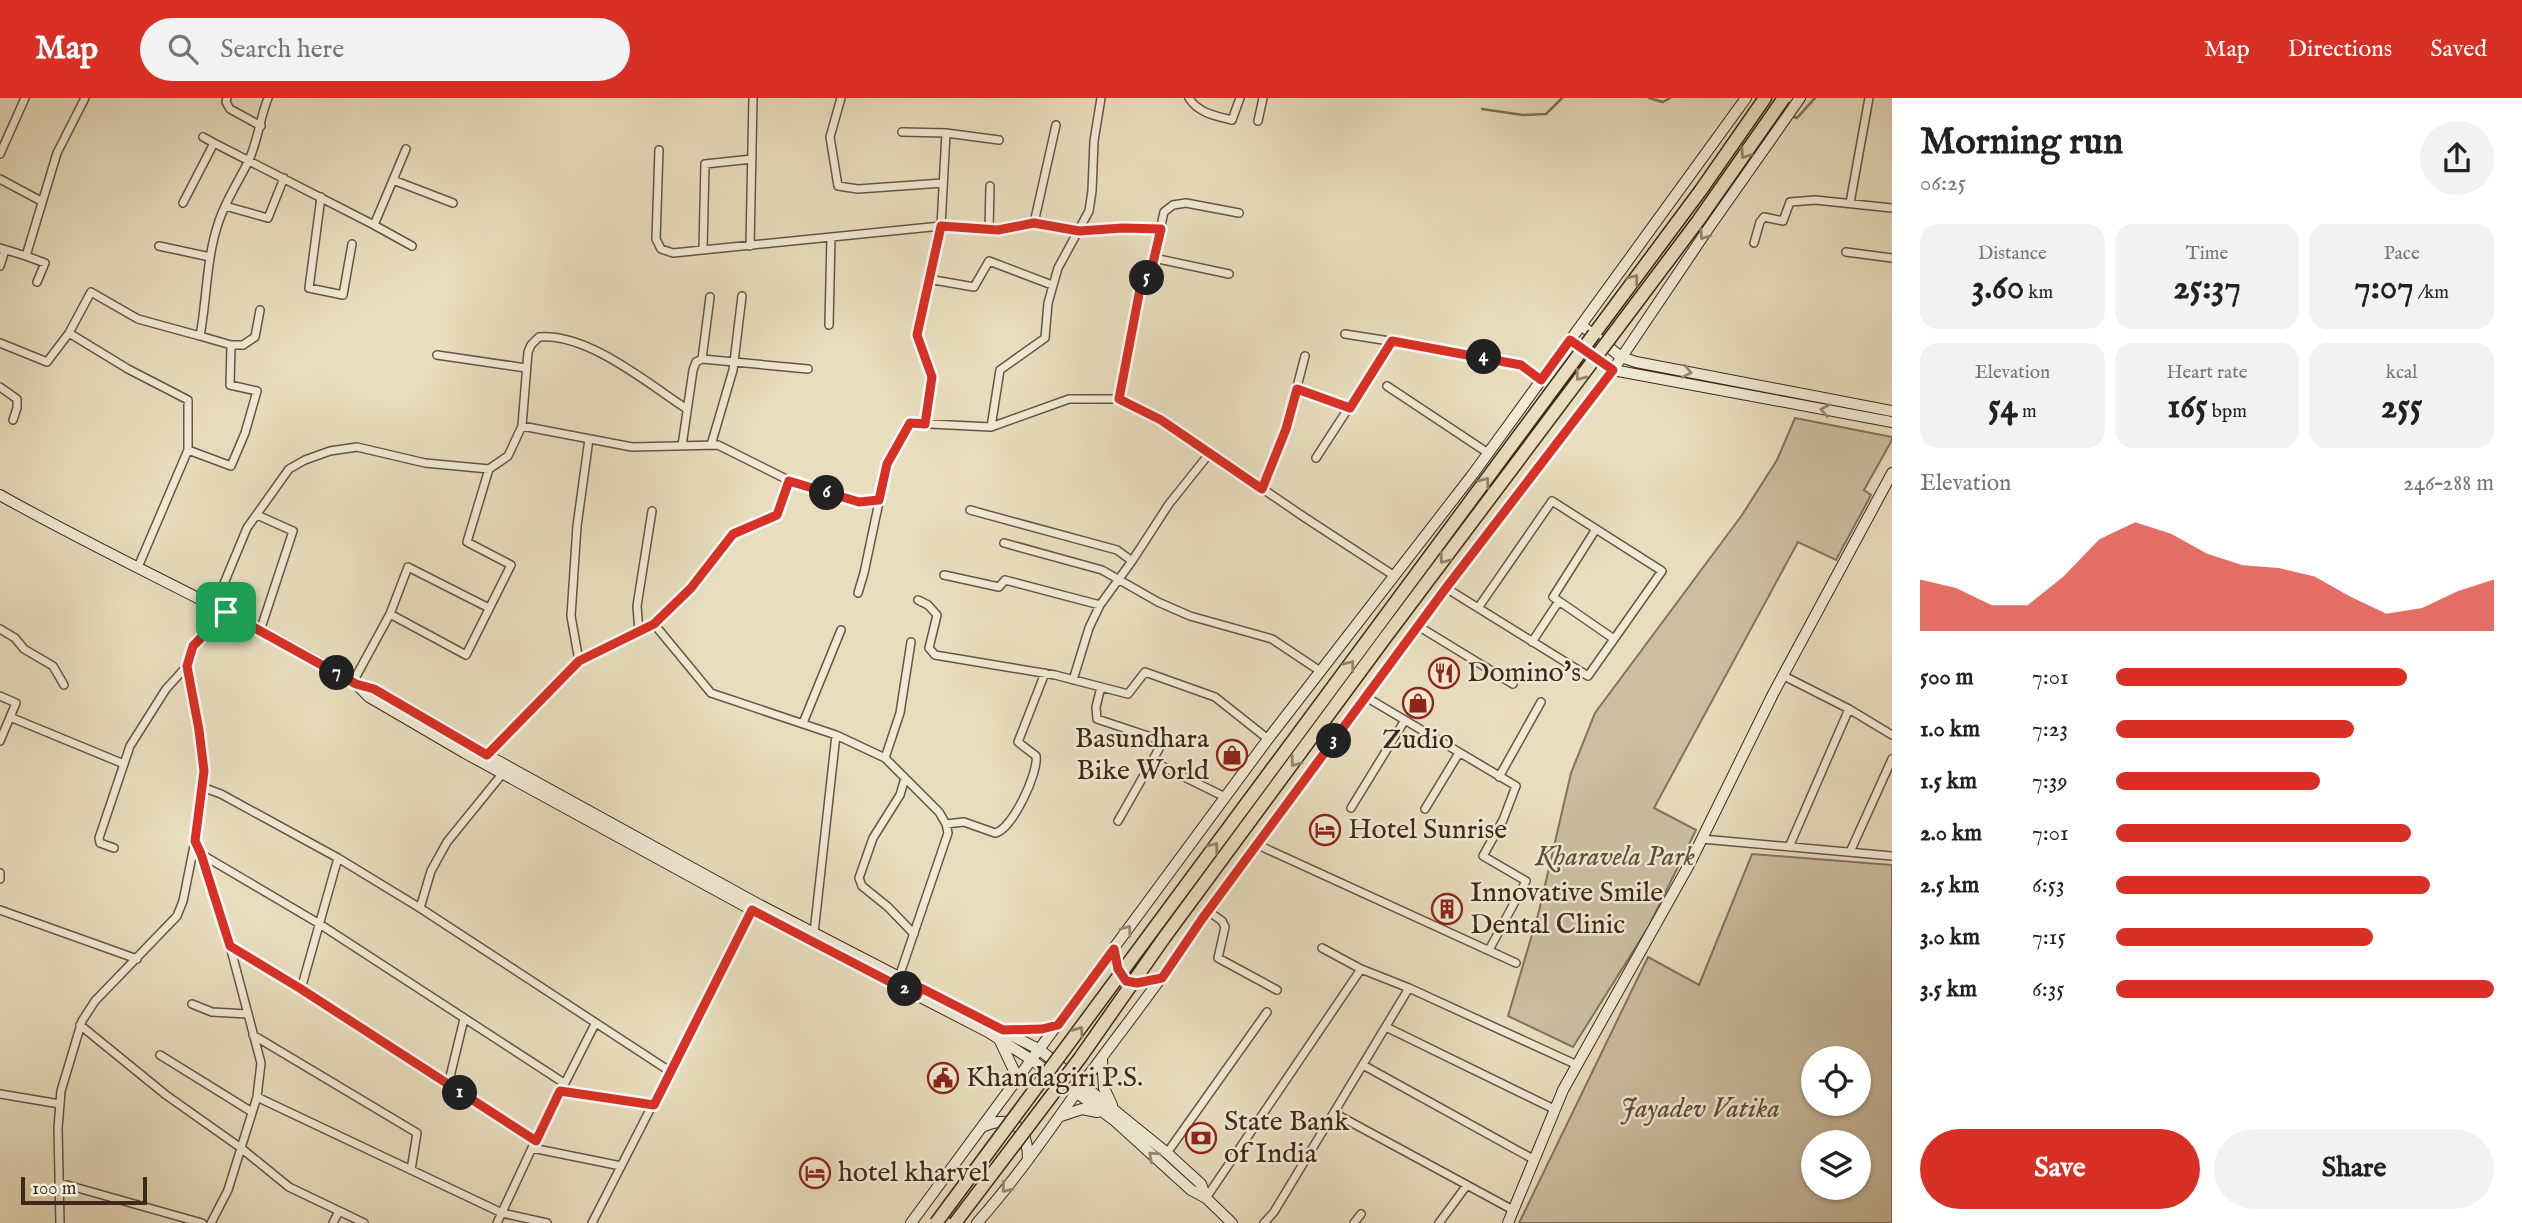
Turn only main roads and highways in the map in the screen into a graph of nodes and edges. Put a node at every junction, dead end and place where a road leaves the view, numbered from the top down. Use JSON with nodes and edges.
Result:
{"nodes":[{"id":1,"x":1765,"y":98,"type":"edge"},
{"id":2,"x":1783,"y":98,"type":"edge"},
{"id":3,"x":936,"y":1223,"type":"edge"},
{"id":4,"x":955,"y":1223,"type":"edge"}],
"edges":[{"from":3,"to":1,"type":"highway","one_way":true,"bridge":true},
{"from":2,"to":4,"type":"highway","one_way":true,"bridge":true}]}
